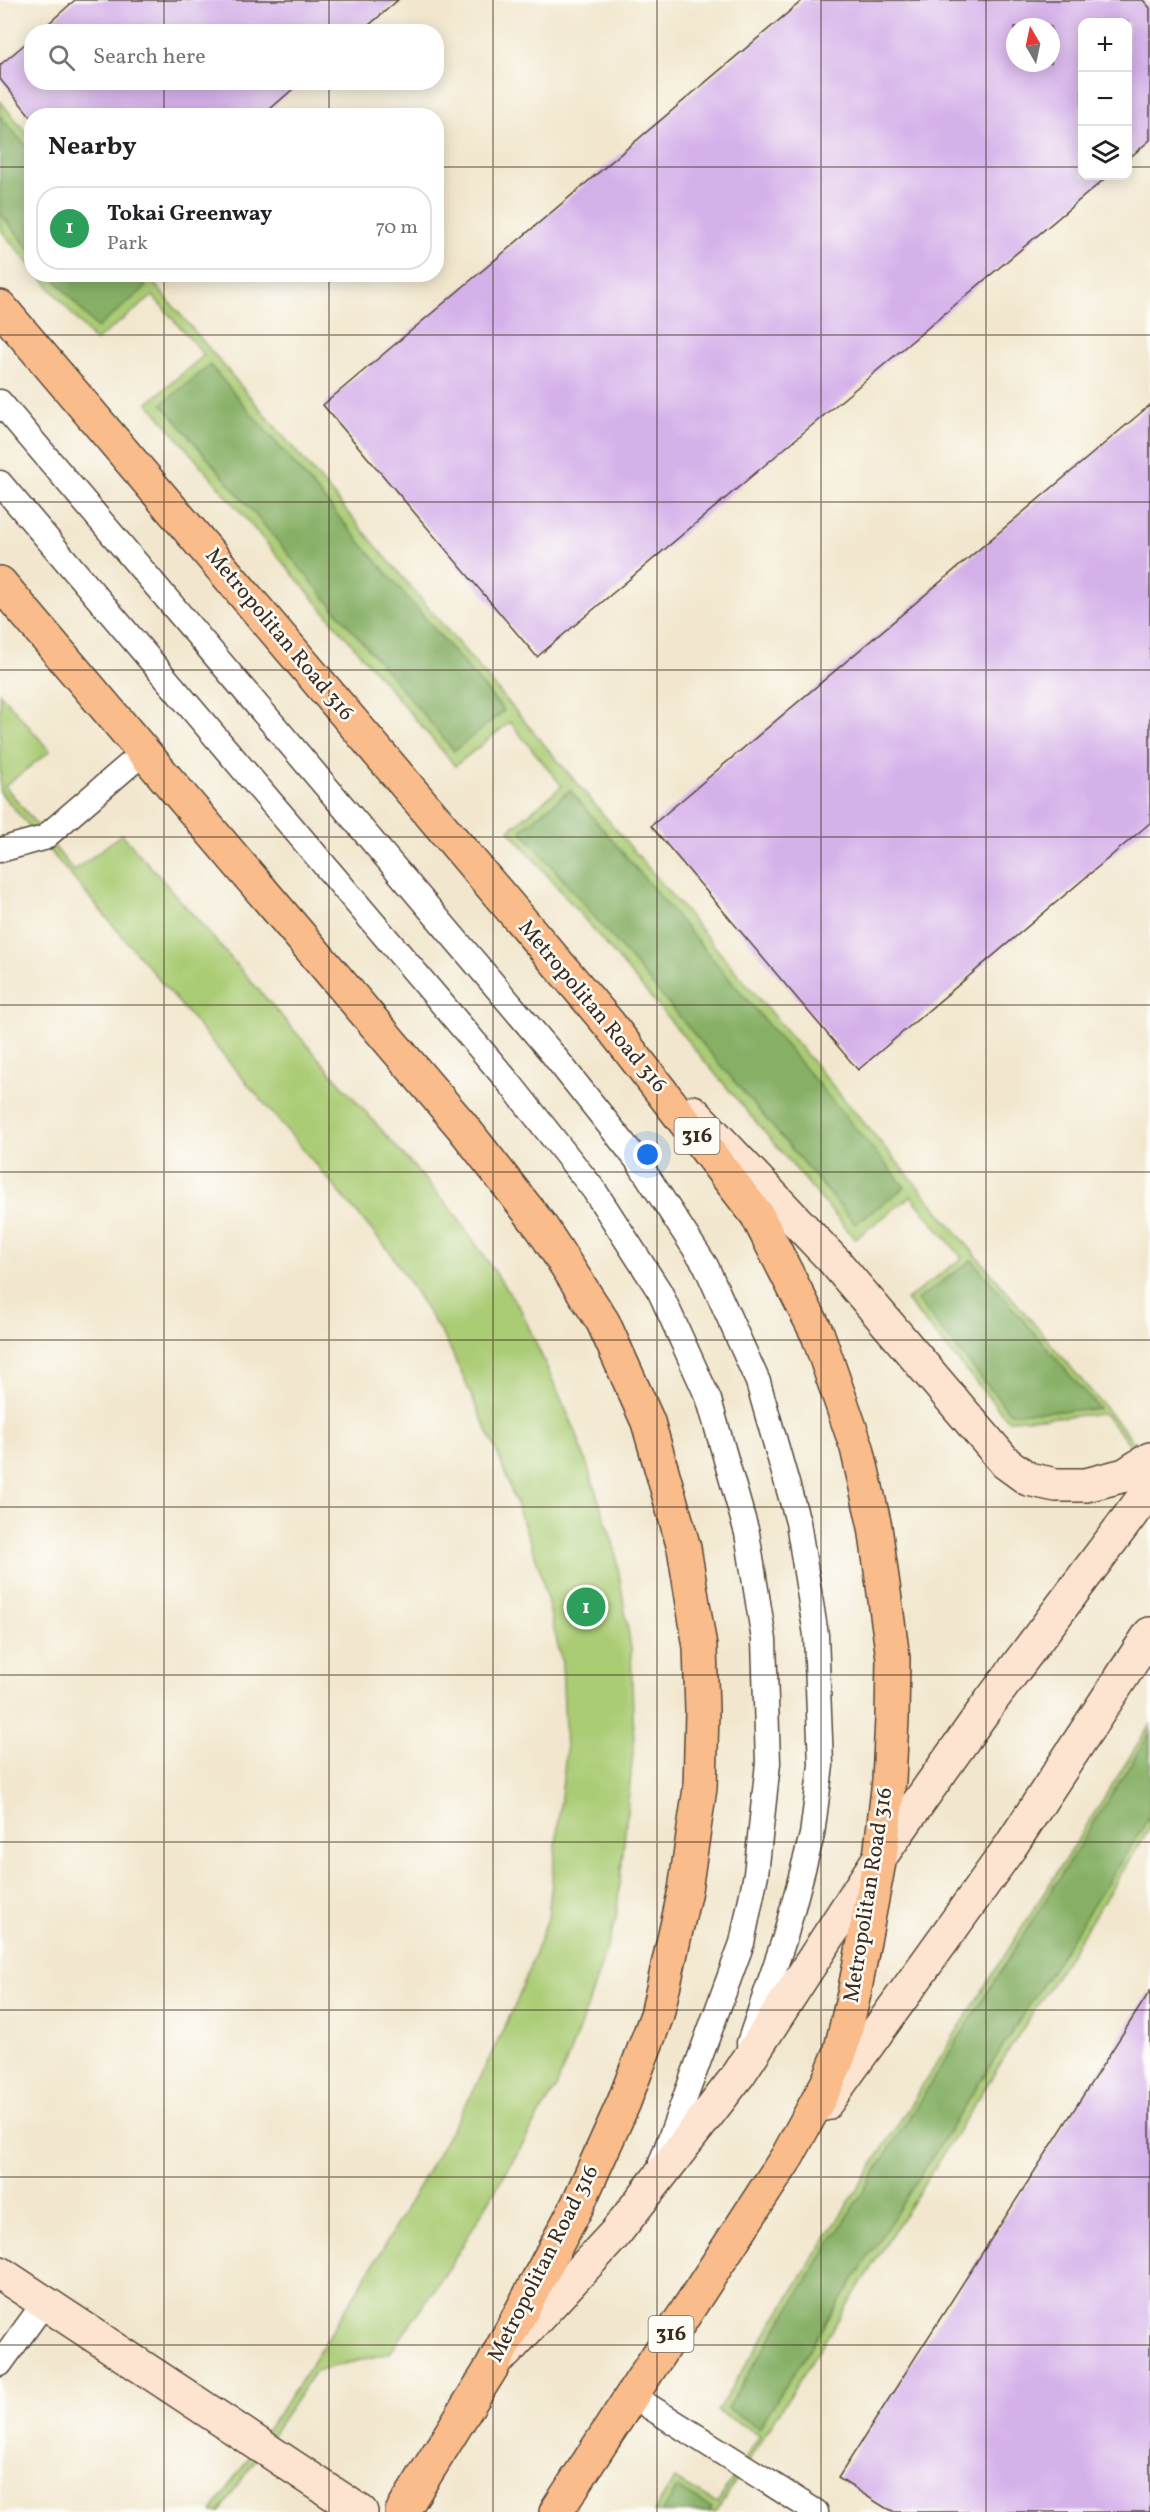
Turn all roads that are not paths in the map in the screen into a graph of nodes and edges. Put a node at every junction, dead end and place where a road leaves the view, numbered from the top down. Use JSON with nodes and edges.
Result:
{"nodes":[{"id":1,"x":0,"y":307,"type":"edge"},
{"id":2,"x":0,"y":402,"type":"edge"},
{"id":3,"x":0,"y":483,"type":"edge"},
{"id":4,"x":0,"y":583,"type":"edge"},
{"id":5,"x":144,"y":752,"type":"junction"},
{"id":6,"x":0,"y":850,"type":"edge"},
{"id":7,"x":609,"y":1024,"type":"junction"},
{"id":8,"x":1150,"y":1459,"type":"edge"},
{"id":9,"x":1150,"y":1489,"type":"edge"},
{"id":10,"x":1150,"y":1634,"type":"edge"},
{"id":11,"x":880,"y":1857,"type":"junction"},
{"id":12,"x":739,"y":2074,"type":"junction"},
{"id":13,"x":787,"y":2157,"type":"junction"},
{"id":14,"x":655,"y":2180,"type":"junction"},
{"id":15,"x":0,"y":2273,"type":"edge"},
{"id":16,"x":45,"y":2302,"type":"junction"},
{"id":17,"x":0,"y":2364,"type":"edge"},
{"id":18,"x":492,"y":2367,"type":"junction"},
{"id":19,"x":631,"y":2395,"type":"junction"},
{"id":20,"x":361,"y":2512,"type":"edge"},
{"id":21,"x":402,"y":2512,"type":"edge"},
{"id":22,"x":556,"y":2512,"type":"edge"},
{"id":23,"x":816,"y":2512,"type":"edge"}],
"edges":[{"from":1,"to":7,"type":"main road","name":"Metropolitan Road 316","number":"316"},
{"from":2,"to":12,"type":"lane"},
{"from":3,"to":14,"type":"lane"},
{"from":4,"to":5,"type":"main road","name":"Metropolitan Road 316"},
{"from":5,"to":6,"type":"lane"},
{"from":5,"to":18,"type":"main road","name":"Metropolitan Road 316"},
{"from":7,"to":8,"type":"street"},
{"from":7,"to":11,"type":"main road","name":"Metropolitan Road 316","number":"316"},
{"from":9,"to":11,"type":"street"},
{"from":10,"to":13,"type":"street"},
{"from":11,"to":12,"type":"street"},
{"from":11,"to":13,"type":"main road","name":"Metropolitan Road 316","number":"316"},
{"from":12,"to":14,"type":"street"},
{"from":13,"to":19,"type":"main road","name":"Metropolitan Road 316","number":"316"},
{"from":14,"to":18,"type":"street"},
{"from":15,"to":16,"type":"street"},
{"from":16,"to":17,"type":"lane"},
{"from":16,"to":20,"type":"street"},
{"from":18,"to":21,"type":"main road","name":"Metropolitan Road 316"},
{"from":19,"to":22,"type":"main road","name":"Metropolitan Road 316","number":"316"},
{"from":19,"to":23,"type":"lane"}]}
